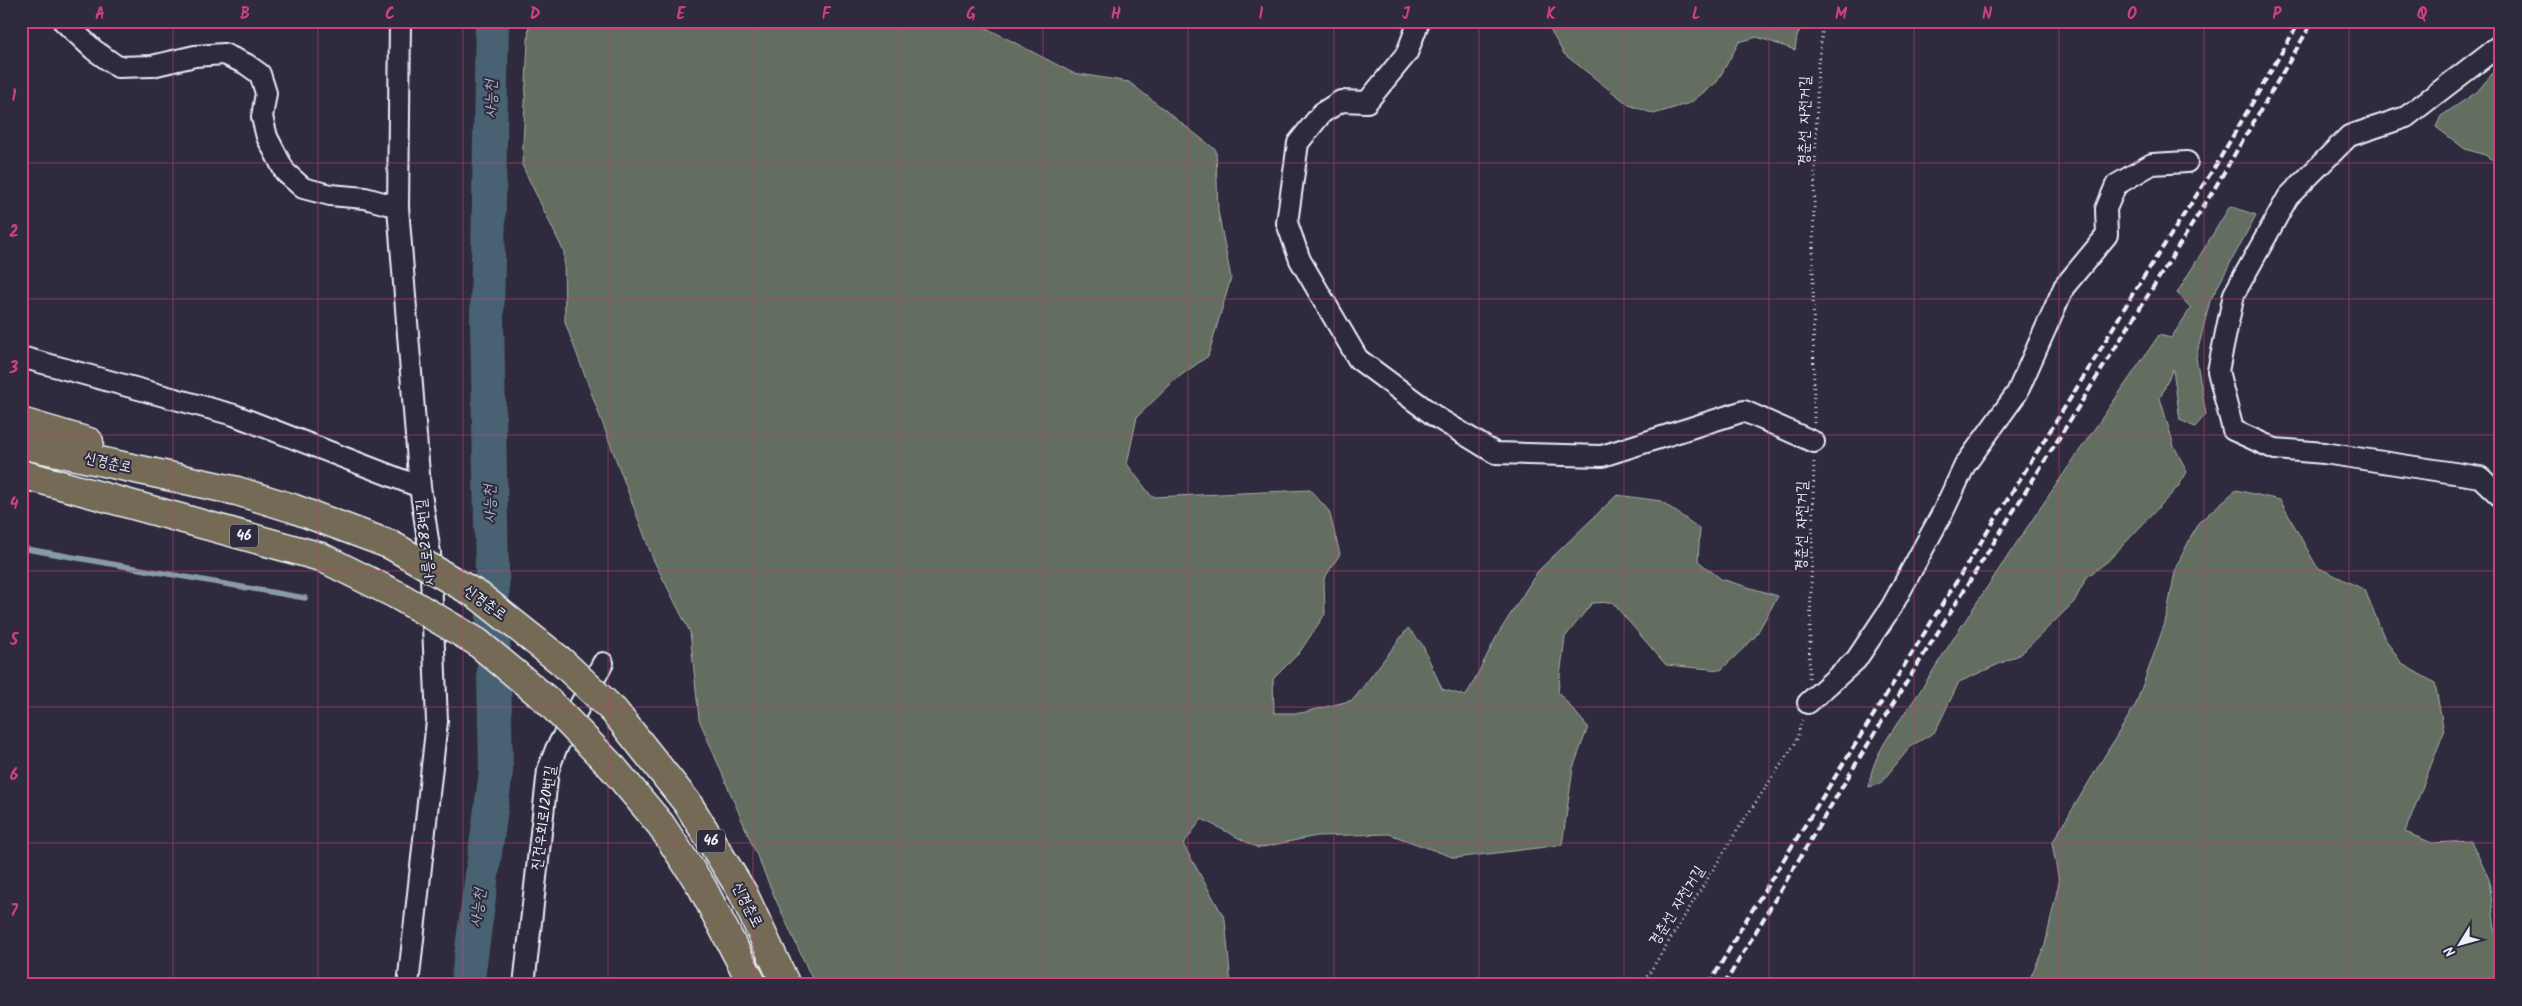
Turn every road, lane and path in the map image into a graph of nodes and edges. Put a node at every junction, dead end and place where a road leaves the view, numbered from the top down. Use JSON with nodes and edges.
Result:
{"nodes":[{"id":1,"x":63,"y":21,"type":"edge"},
{"id":2,"x":400,"y":21,"type":"edge"},
{"id":3,"x":1419,"y":21,"type":"edge"},
{"id":4,"x":1824,"y":21,"type":"edge"},
{"id":5,"x":2501,"y":44,"type":"edge"},
{"id":6,"x":2187,"y":162,"type":"dead end"},
{"id":7,"x":398,"y":207,"type":"junction"},
{"id":8,"x":21,"y":357,"type":"edge"},
{"id":9,"x":21,"y":422,"type":"edge"},
{"id":10,"x":1814,"y":442,"type":"junction"},
{"id":11,"x":21,"y":444,"type":"edge"},
{"id":12,"x":21,"y":474,"type":"edge"},
{"id":13,"x":156,"y":474,"type":"junction"},
{"id":14,"x":420,"y":487,"type":"junction"},
{"id":15,"x":21,"y":491,"type":"edge"},
{"id":16,"x":86,"y":492,"type":"junction"},
{"id":17,"x":2501,"y":497,"type":"edge"},
{"id":18,"x":604,"y":663,"type":"dead end"},
{"id":19,"x":1808,"y":703,"type":"junction"},
{"id":20,"x":408,"y":985,"type":"edge"},
{"id":21,"x":524,"y":985,"type":"edge"},
{"id":22,"x":753,"y":985,"type":"edge"},
{"id":23,"x":786,"y":985,"type":"edge"},
{"id":24,"x":1642,"y":985,"type":"edge"}],
"edges":[{"from":1,"to":7,"type":"street"},
{"from":2,"to":7,"type":"street"},
{"from":3,"to":10,"type":"street"},
{"from":4,"to":10,"type":"path","name":"경춘선 자전거길"},
{"from":5,"to":17,"type":"street"},
{"from":6,"to":19,"type":"street"},
{"from":7,"to":14,"type":"street"},
{"from":8,"to":14,"type":"street","name":"사릉로283번길"},
{"from":9,"to":13,"type":"highway"},
{"from":10,"to":19,"type":"path","name":"경춘선 자전거길"},
{"from":11,"to":13,"type":"highway","name":"신경춘로","number":"46"},
{"from":12,"to":16,"type":"highway","name":"신경춘로","number":"46"},
{"from":13,"to":23,"type":"highway","name":"신경춘로","number":"46","bridge":true},
{"from":14,"to":20,"type":"street","name":"사릉로283번길"},
{"from":15,"to":16,"type":"highway"},
{"from":16,"to":22,"type":"highway","name":"신경춘로","number":"46","bridge":true},
{"from":18,"to":21,"type":"street","name":"진건우회로120번길"},
{"from":19,"to":24,"type":"path","name":"경춘선 자전거길"}]}
